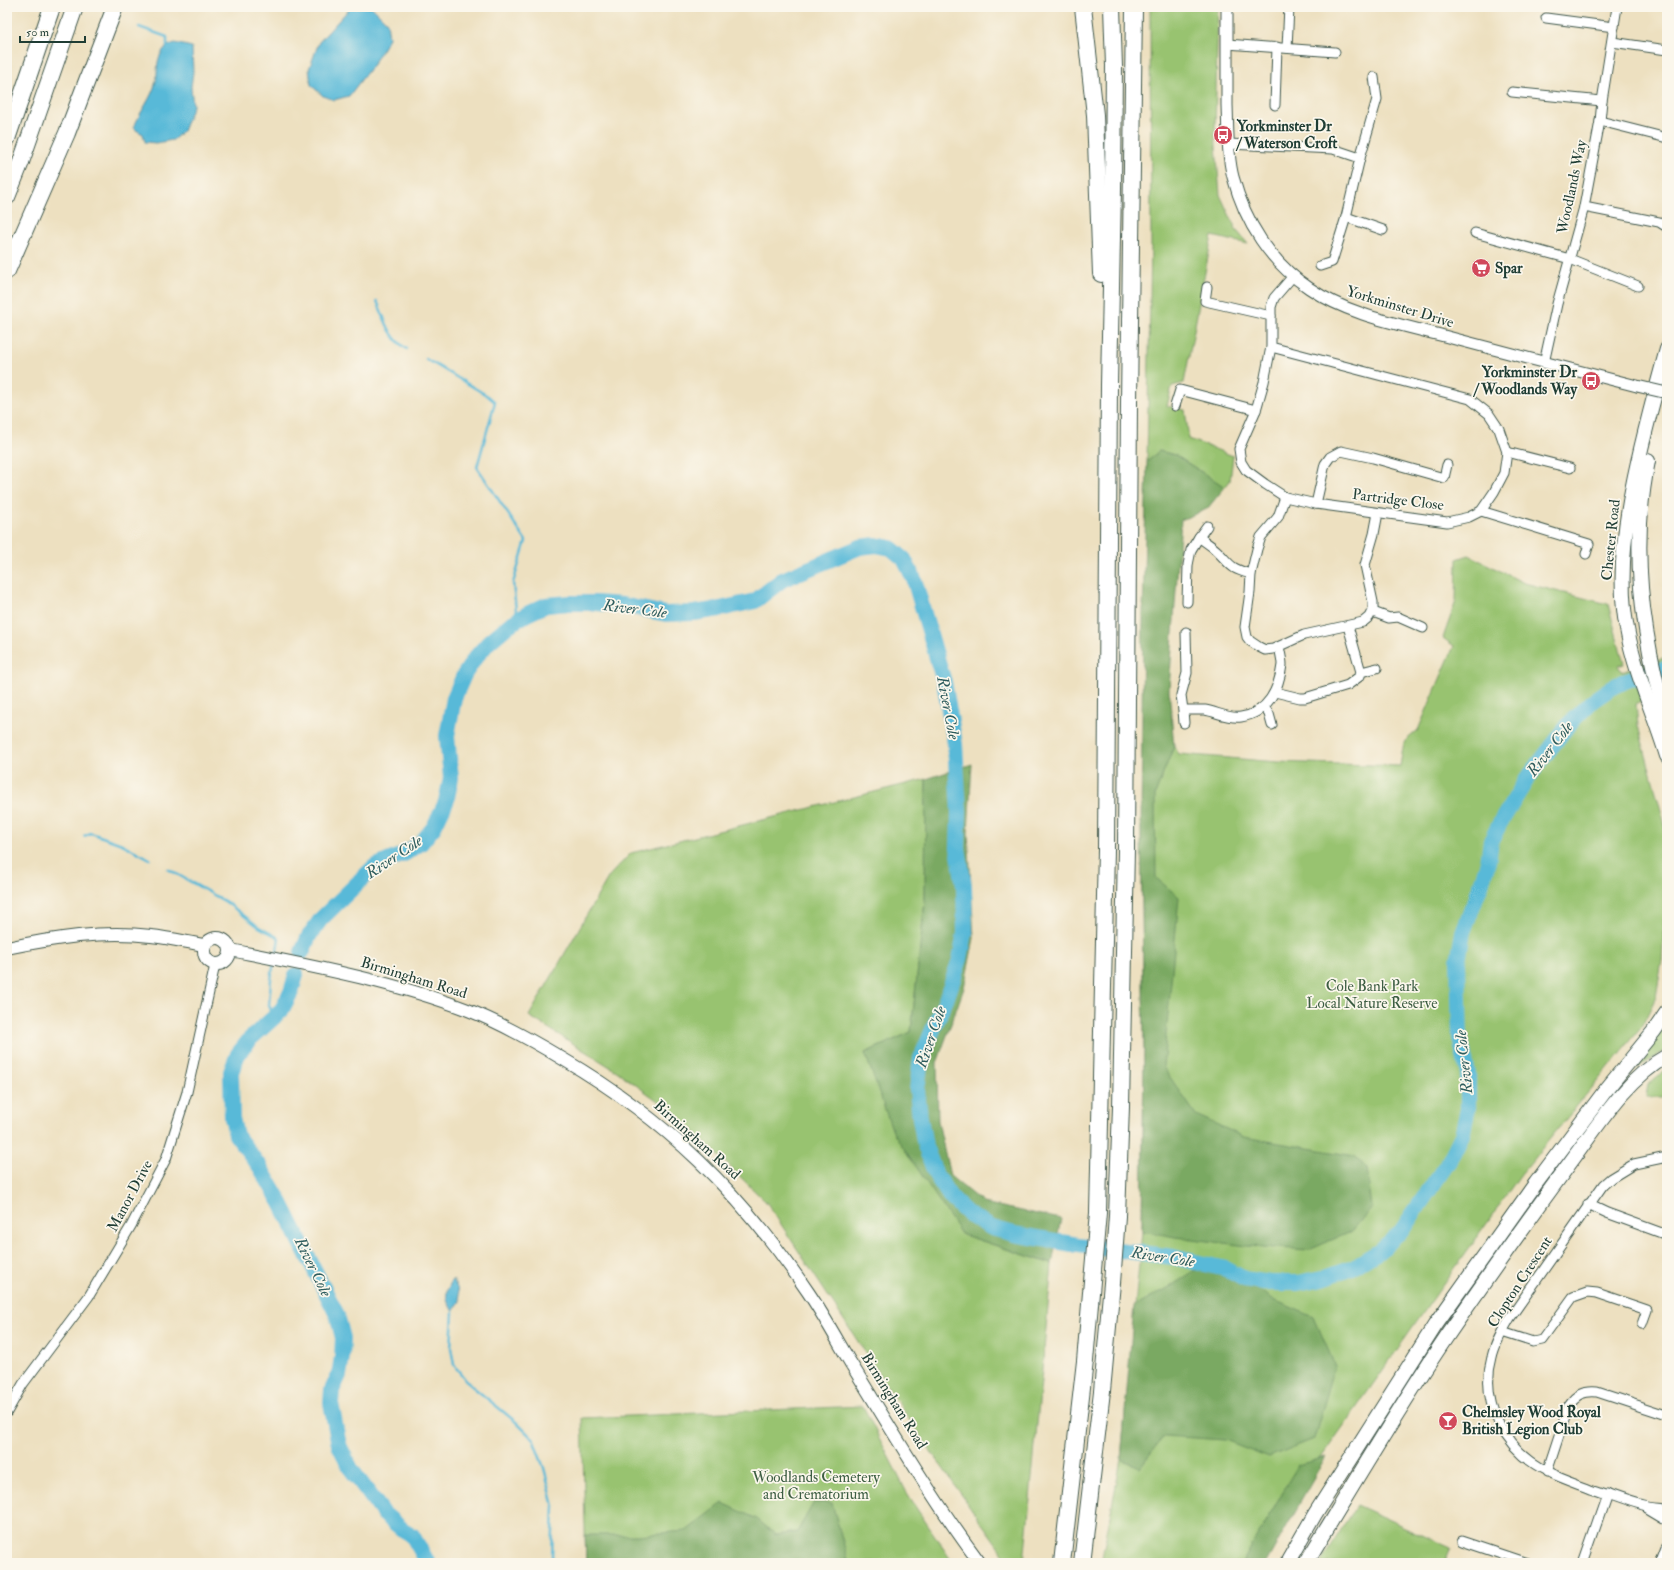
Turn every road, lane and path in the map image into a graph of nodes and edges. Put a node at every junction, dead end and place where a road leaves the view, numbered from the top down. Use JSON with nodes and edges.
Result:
{"nodes":[{"id":1,"x":52,"y":7,"type":"edge"},
{"id":2,"x":76,"y":7,"type":"edge"},
{"id":3,"x":116,"y":7,"type":"edge"},
{"id":4,"x":1083,"y":7,"type":"edge"},
{"id":5,"x":1112,"y":7,"type":"edge"},
{"id":6,"x":1133,"y":7,"type":"edge"},
{"id":7,"x":1227,"y":7,"type":"edge"},
{"id":8,"x":1289,"y":7,"type":"edge"},
{"id":9,"x":1617,"y":7,"type":"edge"},
{"id":10,"x":1546,"y":18,"type":"dead end"},
{"id":11,"x":1614,"y":27,"type":"junction"},
{"id":12,"x":1612,"y":42,"type":"junction"},
{"id":13,"x":1227,"y":44,"type":"junction"},
{"id":14,"x":1277,"y":47,"type":"junction"},
{"id":15,"x":1287,"y":48,"type":"junction"},
{"id":16,"x":1667,"y":50,"type":"edge"},
{"id":17,"x":1335,"y":52,"type":"dead end"},
{"id":18,"x":1374,"y":77,"type":"dead end"},
{"id":19,"x":1512,"y":92,"type":"dead end"},
{"id":20,"x":1602,"y":101,"type":"junction"},
{"id":21,"x":1275,"y":104,"type":"dead end"},
{"id":22,"x":1600,"y":121,"type":"junction"},
{"id":23,"x":1667,"y":138,"type":"edge"},
{"id":24,"x":7,"y":139,"type":"edge"},
{"id":25,"x":1228,"y":144,"type":"junction"},
{"id":26,"x":1360,"y":158,"type":"junction"},
{"id":27,"x":7,"y":197,"type":"edge"},
{"id":28,"x":1584,"y":207,"type":"junction"},
{"id":29,"x":1346,"y":217,"type":"junction"},
{"id":30,"x":1667,"y":227,"type":"edge"},
{"id":31,"x":1383,"y":230,"type":"dead end"},
{"id":32,"x":1475,"y":233,"type":"dead end"},
{"id":33,"x":1570,"y":259,"type":"junction"},
{"id":34,"x":1320,"y":266,"type":"dead end"},
{"id":35,"x":7,"y":271,"type":"edge"},
{"id":36,"x":1293,"y":276,"type":"junction"},
{"id":37,"x":1638,"y":286,"type":"dead end"},
{"id":38,"x":1208,"y":287,"type":"dead end"},
{"id":39,"x":1271,"y":316,"type":"junction"},
{"id":40,"x":1271,"y":347,"type":"junction"},
{"id":41,"x":1667,"y":349,"type":"edge"},
{"id":42,"x":1544,"y":363,"type":"junction"},
{"id":43,"x":1667,"y":383,"type":"edge"},
{"id":44,"x":1109,"y":385,"type":"junction"},
{"id":45,"x":1667,"y":393,"type":"edge"},
{"id":46,"x":1175,"y":406,"type":"dead end"},
{"id":47,"x":1256,"y":410,"type":"junction"},
{"id":48,"x":1507,"y":452,"type":"junction"},
{"id":49,"x":1447,"y":465,"type":"dead end"},
{"id":50,"x":1570,"y":468,"type":"dead end"},
{"id":51,"x":1285,"y":497,"type":"junction"},
{"id":52,"x":1316,"y":504,"type":"junction"},
{"id":53,"x":1482,"y":511,"type":"junction"},
{"id":54,"x":1378,"y":513,"type":"junction"},
{"id":55,"x":1207,"y":526,"type":"dead end"},
{"id":56,"x":1199,"y":537,"type":"junction"},
{"id":57,"x":1586,"y":554,"type":"dead end"},
{"id":58,"x":1251,"y":574,"type":"junction"},
{"id":59,"x":1188,"y":602,"type":"dead end"},
{"id":60,"x":1373,"y":612,"type":"junction"},
{"id":61,"x":1348,"y":626,"type":"junction"},
{"id":62,"x":1423,"y":628,"type":"dead end"},
{"id":63,"x":1186,"y":632,"type":"dead end"},
{"id":64,"x":1279,"y":647,"type":"junction"},
{"id":65,"x":1377,"y":668,"type":"dead end"},
{"id":66,"x":1362,"y":672,"type":"junction"},
{"id":67,"x":1275,"y":692,"type":"junction"},
{"id":68,"x":1657,"y":706,"type":"junction"},
{"id":69,"x":1264,"y":707,"type":"junction"},
{"id":70,"x":1183,"y":710,"type":"junction"},
{"id":71,"x":1667,"y":721,"type":"edge"},
{"id":72,"x":1184,"y":723,"type":"dead end"},
{"id":73,"x":1272,"y":725,"type":"dead end"},
{"id":74,"x":1667,"y":756,"type":"edge"},
{"id":75,"x":205,"y":945,"type":"junction"},
{"id":76,"x":7,"y":948,"type":"edge"},
{"id":77,"x":231,"y":950,"type":"junction"},
{"id":78,"x":215,"y":964,"type":"junction"},
{"id":79,"x":1667,"y":1012,"type":"edge"},
{"id":80,"x":1667,"y":1056,"type":"edge"},
{"id":81,"x":1667,"y":1157,"type":"edge"},
{"id":82,"x":1588,"y":1204,"type":"junction"},
{"id":83,"x":1667,"y":1235,"type":"edge"},
{"id":84,"x":1642,"y":1324,"type":"dead end"},
{"id":85,"x":1502,"y":1332,"type":"junction"},
{"id":86,"x":7,"y":1412,"type":"edge"},
{"id":87,"x":1663,"y":1414,"type":"edge"},
{"id":88,"x":1548,"y":1472,"type":"junction"},
{"id":89,"x":1607,"y":1494,"type":"junction"},
{"id":90,"x":1644,"y":1506,"type":"junction"},
{"id":91,"x":1667,"y":1509,"type":"edge"},
{"id":92,"x":1667,"y":1520,"type":"edge"},
{"id":93,"x":1462,"y":1541,"type":"dead end"},
{"id":94,"x":1667,"y":1547,"type":"edge"},
{"id":95,"x":980,"y":1563,"type":"edge"},
{"id":96,"x":1062,"y":1563,"type":"edge"},
{"id":97,"x":1082,"y":1563,"type":"edge"},
{"id":98,"x":1287,"y":1563,"type":"edge"},
{"id":99,"x":1306,"y":1563,"type":"edge"},
{"id":100,"x":1528,"y":1563,"type":"edge"},
{"id":101,"x":1583,"y":1563,"type":"edge"},
{"id":102,"x":1661,"y":1563,"type":"edge"}],
"edges":[{"from":1,"to":24,"type":"highway"},
{"from":2,"to":27,"type":"highway"},
{"from":3,"to":35,"type":"highway"},
{"from":4,"to":44,"type":"highway"},
{"from":5,"to":44,"type":"highway"},
{"from":6,"to":97,"type":"highway"},
{"from":7,"to":13,"type":"street","name":"Yorkminster Drive"},
{"from":8,"to":15,"type":"street"},
{"from":9,"to":11,"type":"street","name":"Woodlands Way"},
{"from":10,"to":11,"type":"street"},
{"from":11,"to":12,"type":"street","name":"Woodlands Way"},
{"from":12,"to":16,"type":"street"},
{"from":12,"to":20,"type":"street","name":"Woodlands Way"},
{"from":13,"to":14,"type":"street"},
{"from":13,"to":25,"type":"street","name":"Yorkminster Drive"},
{"from":14,"to":15,"type":"street"},
{"from":14,"to":21,"type":"street"},
{"from":15,"to":17,"type":"street"},
{"from":18,"to":26,"type":"street"},
{"from":19,"to":20,"type":"street"},
{"from":20,"to":22,"type":"street","name":"Woodlands Way"},
{"from":22,"to":23,"type":"street"},
{"from":22,"to":28,"type":"street","name":"Woodlands Way"},
{"from":25,"to":26,"type":"street"},
{"from":25,"to":36,"type":"street","name":"Yorkminster Drive"},
{"from":26,"to":29,"type":"street"},
{"from":28,"to":30,"type":"street"},
{"from":28,"to":33,"type":"street","name":"Woodlands Way"},
{"from":29,"to":31,"type":"street"},
{"from":29,"to":34,"type":"street"},
{"from":32,"to":33,"type":"street","name":"Woodlands Way"},
{"from":33,"to":37,"type":"street","name":"Woodlands Way"},
{"from":33,"to":42,"type":"street","name":"Woodlands Way"},
{"from":36,"to":39,"type":"street"},
{"from":36,"to":42,"type":"street","name":"Yorkminster Drive"},
{"from":38,"to":39,"type":"street"},
{"from":39,"to":40,"type":"street"},
{"from":40,"to":47,"type":"street"},
{"from":40,"to":48,"type":"street"},
{"from":41,"to":68,"type":"highway","name":"Chester Road"},
{"from":42,"to":45,"type":"street","name":"Yorkminster Drive","bridge":true},
{"from":43,"to":68,"type":"highway","name":"Chester Road"},
{"from":44,"to":96,"type":"highway"},
{"from":46,"to":47,"type":"street"},
{"from":47,"to":51,"type":"street","name":"Partridge Close"},
{"from":48,"to":50,"type":"street"},
{"from":48,"to":53,"type":"street"},
{"from":49,"to":52,"type":"street"},
{"from":51,"to":52,"type":"street","name":"Partridge Close"},
{"from":51,"to":58,"type":"street"},
{"from":52,"to":54,"type":"street","name":"Partridge Close"},
{"from":53,"to":54,"type":"street","name":"Partridge Close"},
{"from":53,"to":57,"type":"street"},
{"from":54,"to":60,"type":"street"},
{"from":55,"to":56,"type":"street"},
{"from":56,"to":58,"type":"street"},
{"from":56,"to":59,"type":"street"},
{"from":58,"to":64,"type":"street"},
{"from":60,"to":61,"type":"street"},
{"from":60,"to":62,"type":"street"},
{"from":61,"to":64,"type":"street"},
{"from":61,"to":66,"type":"street"},
{"from":63,"to":70,"type":"street"},
{"from":64,"to":67,"type":"street"},
{"from":65,"to":66,"type":"street"},
{"from":66,"to":67,"type":"street"},
{"from":67,"to":69,"type":"street"},
{"from":68,"to":71,"type":"highway","name":"Chester Road"},
{"from":68,"to":74,"type":"highway","name":"Chester Road"},
{"from":69,"to":70,"type":"street"},
{"from":69,"to":73,"type":"street"},
{"from":70,"to":72,"type":"street"},
{"from":75,"to":76,"type":"main road"},
{"from":75,"to":77,"type":"main road"},
{"from":75,"to":78,"type":"main road"},
{"from":77,"to":78,"type":"main road"},
{"from":77,"to":95,"type":"main road","name":"Birmingham Road"},
{"from":78,"to":86,"type":"street","name":"Manor Drive"},
{"from":79,"to":98,"type":"highway"},
{"from":80,"to":99,"type":"highway"},
{"from":81,"to":82,"type":"street","name":"Clopton Crescent"},
{"from":82,"to":83,"type":"street"},
{"from":82,"to":85,"type":"street","name":"Clopton Crescent"},
{"from":84,"to":85,"type":"street"},
{"from":85,"to":88,"type":"street","name":"Clopton Crescent"},
{"from":87,"to":88,"type":"street"},
{"from":88,"to":89,"type":"street","name":"Clopton Crescent"},
{"from":89,"to":90,"type":"street","name":"Clopton Crescent"},
{"from":89,"to":101,"type":"street"},
{"from":90,"to":91,"type":"street","name":"Clopton Crescent"},
{"from":90,"to":92,"type":"street","name":"Clopton Crescent"},
{"from":93,"to":100,"type":"street"},
{"from":94,"to":102,"type":"main road"}]}
